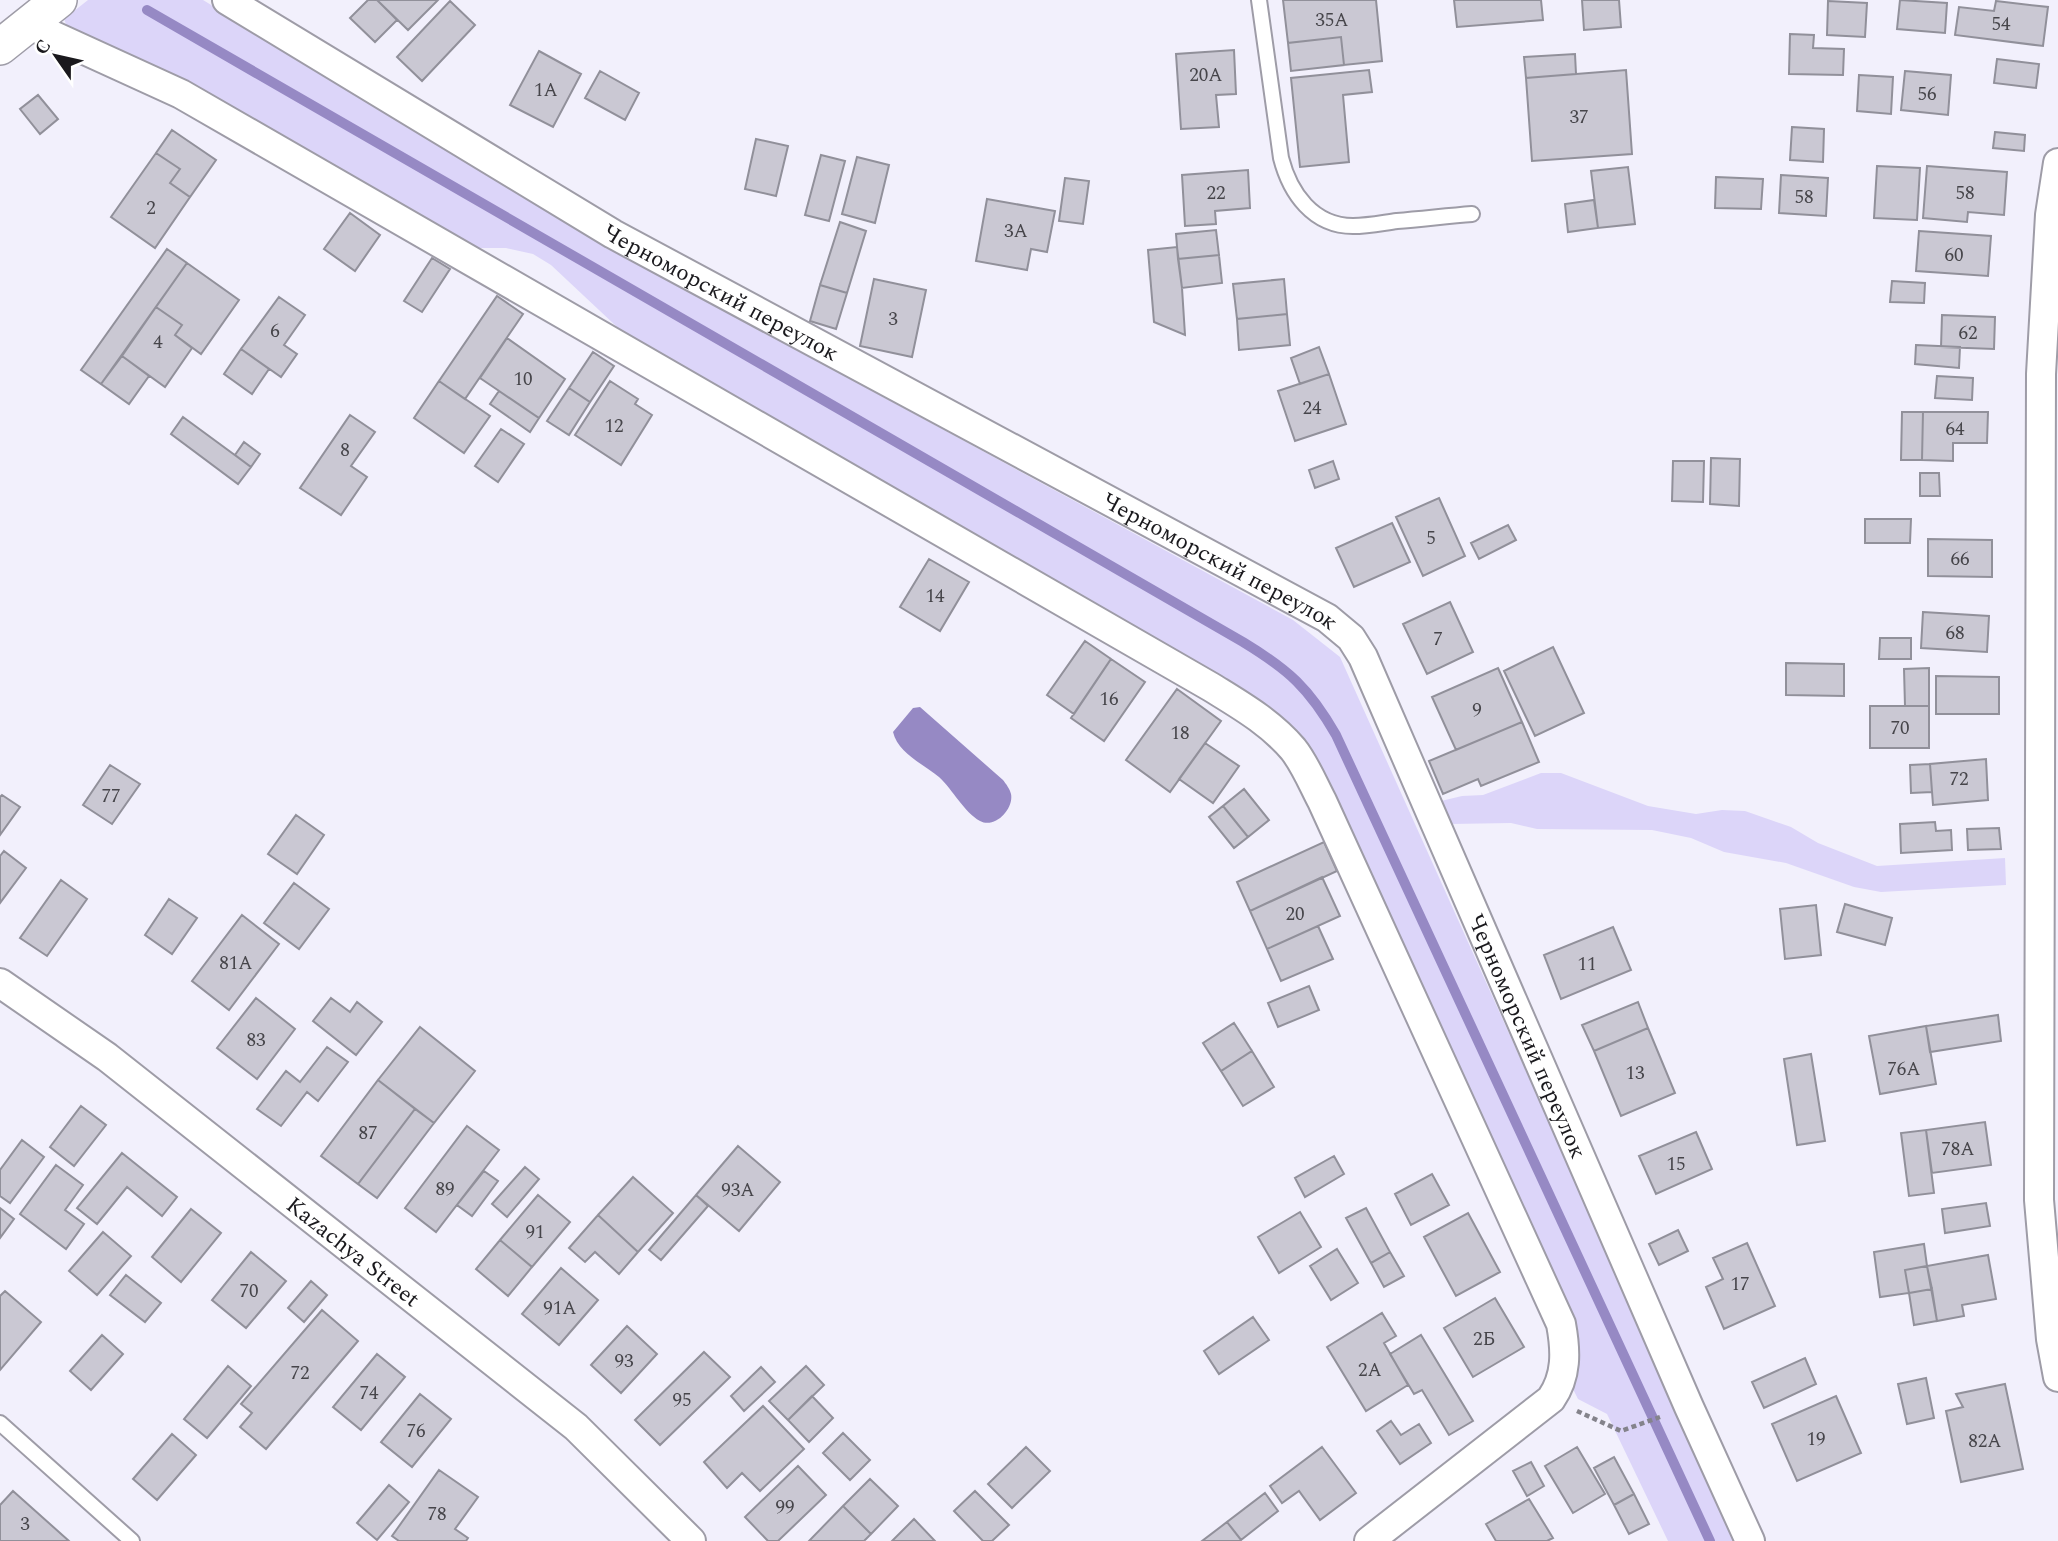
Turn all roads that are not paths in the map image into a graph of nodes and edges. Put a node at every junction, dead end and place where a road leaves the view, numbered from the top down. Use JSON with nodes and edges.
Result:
{"nodes":[{"id":1,"x":59,"y":0,"type":"edge"},
{"id":2,"x":227,"y":0,"type":"edge"},
{"id":3,"x":1259,"y":0,"type":"edge"},
{"id":4,"x":30,"y":24,"type":"junction"},
{"id":5,"x":0,"y":47,"type":"edge"},
{"id":6,"x":2058,"y":163,"type":"edge"},
{"id":7,"x":1472,"y":214,"type":"dead end"},
{"id":8,"x":0,"y":983,"type":"edge"},
{"id":9,"x":2058,"y":1377,"type":"edge"},
{"id":10,"x":0,"y":1423,"type":"edge"},
{"id":11,"x":132,"y":1541,"type":"edge"},
{"id":12,"x":691,"y":1541,"type":"edge"},
{"id":13,"x":1369,"y":1541,"type":"edge"},
{"id":14,"x":1750,"y":1541,"type":"edge"}],
"edges":[{"from":1,"to":4,"type":"street"},
{"from":2,"to":14,"type":"street","name":"Черноморский переулок"},
{"from":3,"to":7,"type":"lane"},
{"from":4,"to":5,"type":"street"},
{"from":4,"to":13,"type":"street"},
{"from":6,"to":9,"type":"street"},
{"from":8,"to":12,"type":"street","name":"Kazachya Street"},
{"from":10,"to":11,"type":"lane"}]}
